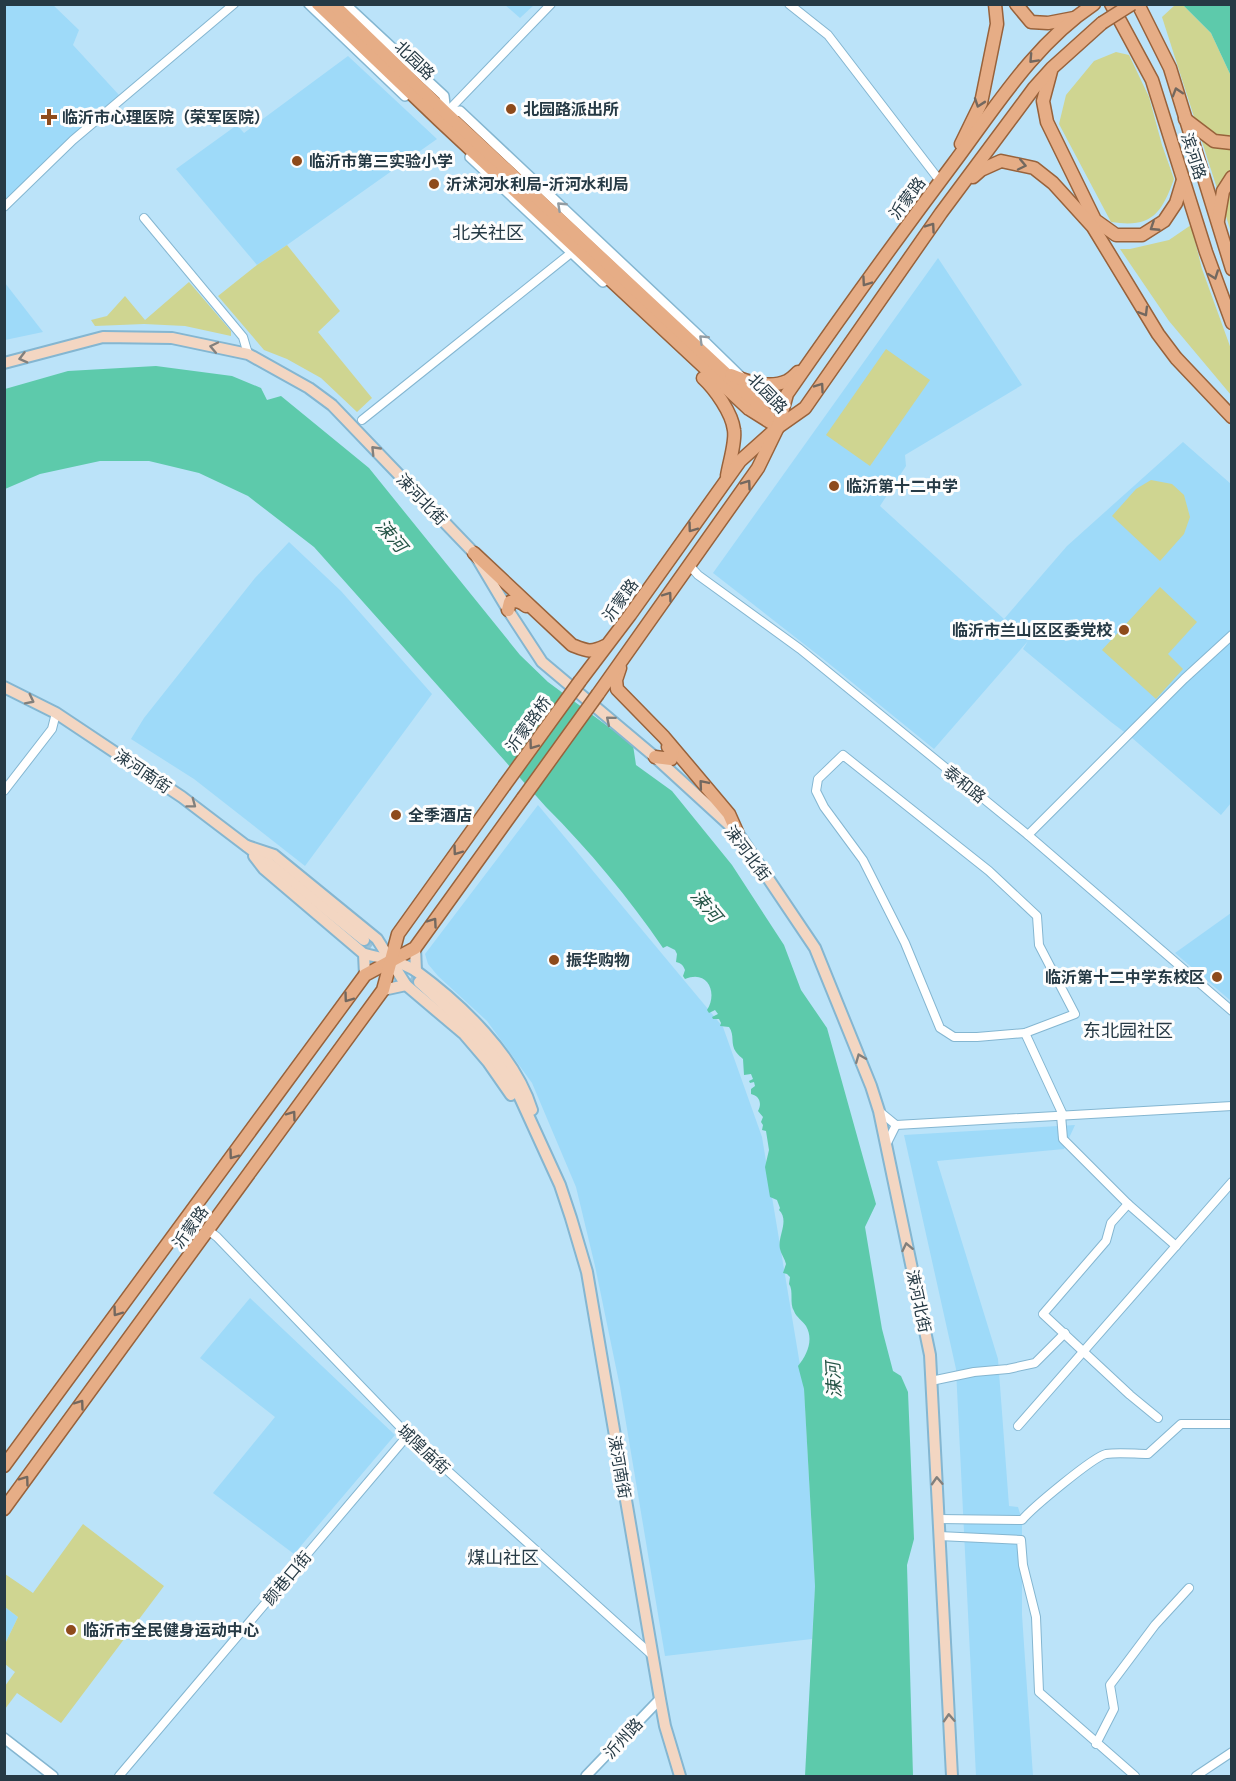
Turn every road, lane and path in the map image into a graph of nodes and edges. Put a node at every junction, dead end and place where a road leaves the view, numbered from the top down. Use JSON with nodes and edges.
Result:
{"nodes":[{"id":1,"x":234,"y":4,"type":"edge"},
{"id":2,"x":309,"y":4,"type":"edge"},
{"id":3,"x":318,"y":4,"type":"edge"},
{"id":4,"x":333,"y":4,"type":"edge"},
{"id":5,"x":345,"y":4,"type":"edge"},
{"id":6,"x":551,"y":4,"type":"edge"},
{"id":7,"x":789,"y":4,"type":"edge"},
{"id":8,"x":995,"y":4,"type":"edge"},
{"id":9,"x":1016,"y":4,"type":"edge"},
{"id":10,"x":1111,"y":4,"type":"edge"},
{"id":11,"x":1132,"y":4,"type":"edge"},
{"id":12,"x":1138,"y":4,"type":"edge"},
{"id":13,"x":1092,"y":6,"type":"edge"},
{"id":14,"x":1075,"y":18,"type":"junction"},
{"id":15,"x":1052,"y":68,"type":"junction"},
{"id":16,"x":442,"y":117,"type":"junction"},
{"id":17,"x":1185,"y":119,"type":"junction"},
{"id":18,"x":1232,"y":143,"type":"edge"},
{"id":19,"x":953,"y":164,"type":"junction"},
{"id":20,"x":1232,"y":177,"type":"edge"},
{"id":21,"x":1184,"y":179,"type":"junction"},
{"id":22,"x":940,"y":181,"type":"junction"},
{"id":23,"x":955,"y":195,"type":"junction"},
{"id":24,"x":4,"y":207,"type":"edge"},
{"id":25,"x":144,"y":218,"type":"dead end"},
{"id":26,"x":1217,"y":224,"type":"junction"},
{"id":27,"x":571,"y":253,"type":"junction"},
{"id":28,"x":1232,"y":268,"type":"edge"},
{"id":29,"x":601,"y":276,"type":"junction"},
{"id":30,"x":1232,"y":323,"type":"edge"},
{"id":31,"x":248,"y":354,"type":"junction"},
{"id":32,"x":4,"y":363,"type":"edge"},
{"id":33,"x":807,"y":366,"type":"junction"},
{"id":34,"x":723,"y":372,"type":"junction"},
{"id":35,"x":745,"y":380,"type":"junction"},
{"id":36,"x":1232,"y":417,"type":"edge"},
{"id":37,"x":362,"y":420,"type":"dead end"},
{"id":38,"x":778,"y":427,"type":"junction"},
{"id":39,"x":726,"y":480,"type":"junction"},
{"id":40,"x":474,"y":553,"type":"junction"},
{"id":41,"x":690,"y":566,"type":"junction"},
{"id":42,"x":508,"y":610,"type":"junction"},
{"id":43,"x":1232,"y":635,"type":"edge"},
{"id":44,"x":609,"y":644,"type":"junction"},
{"id":45,"x":622,"y":661,"type":"junction"},
{"id":46,"x":580,"y":681,"type":"junction"},
{"id":47,"x":4,"y":687,"type":"edge"},
{"id":48,"x":598,"y":694,"type":"junction"},
{"id":49,"x":56,"y":714,"type":"junction"},
{"id":50,"x":655,"y":757,"type":"junction"},
{"id":51,"x":504,"y":786,"type":"joint"},
{"id":52,"x":4,"y":790,"type":"edge"},
{"id":53,"x":737,"y":832,"type":"junction"},
{"id":54,"x":1028,"y":835,"type":"junction"},
{"id":55,"x":247,"y":846,"type":"junction"},
{"id":56,"x":364,"y":940,"type":"tunnel mouth"},
{"id":57,"x":415,"y":948,"type":"junction"},
{"id":58,"x":364,"y":954,"type":"junction"},
{"id":59,"x":391,"y":960,"type":"junction"},
{"id":60,"x":365,"y":975,"type":"junction"},
{"id":61,"x":417,"y":976,"type":"junction"},
{"id":62,"x":406,"y":985,"type":"junction"},
{"id":63,"x":383,"y":990,"type":"junction"},
{"id":64,"x":1232,"y":1011,"type":"edge"},
{"id":65,"x":1025,"y":1033,"type":"junction"},
{"id":66,"x":1232,"y":1106,"type":"edge"},
{"id":67,"x":879,"y":1111,"type":"junction"},
{"id":68,"x":1062,"y":1115,"type":"junction"},
{"id":69,"x":896,"y":1125,"type":"junction"},
{"id":70,"x":886,"y":1145,"type":"junction"},
{"id":71,"x":549,"y":1161,"type":"junction"},
{"id":72,"x":1232,"y":1182,"type":"edge"},
{"id":73,"x":1128,"y":1204,"type":"junction"},
{"id":74,"x":208,"y":1230,"type":"junction"},
{"id":75,"x":1176,"y":1246,"type":"junction"},
{"id":76,"x":1065,"y":1333,"type":"junction"},
{"id":77,"x":1084,"y":1351,"type":"junction"},
{"id":78,"x":931,"y":1381,"type":"junction"},
{"id":79,"x":1158,"y":1418,"type":"dead end"},
{"id":80,"x":1232,"y":1424,"type":"edge"},
{"id":81,"x":1018,"y":1426,"type":"dead end"},
{"id":82,"x":408,"y":1435,"type":"junction"},
{"id":83,"x":4,"y":1467,"type":"edge"},
{"id":84,"x":4,"y":1509,"type":"edge"},
{"id":85,"x":939,"y":1519,"type":"junction"},
{"id":86,"x":939,"y":1536,"type":"junction"},
{"id":87,"x":1189,"y":1588,"type":"dead end"},
{"id":88,"x":652,"y":1655,"type":"junction"},
{"id":89,"x":660,"y":1699,"type":"junction"},
{"id":90,"x":4,"y":1738,"type":"edge"},
{"id":91,"x":1096,"y":1744,"type":"junction"},
{"id":92,"x":1232,"y":1752,"type":"edge"},
{"id":93,"x":53,"y":1776,"type":"edge"},
{"id":94,"x":119,"y":1776,"type":"edge"},
{"id":95,"x":586,"y":1776,"type":"edge"},
{"id":96,"x":680,"y":1776,"type":"edge"},
{"id":97,"x":952,"y":1776,"type":"edge"},
{"id":98,"x":1135,"y":1776,"type":"edge"},
{"id":99,"x":1196,"y":1776,"type":"edge"}],
"edges":[{"from":1,"to":24,"type":"street"},
{"from":2,"to":27,"type":"street"},
{"from":3,"to":16,"type":"main road","name":"北园路"},
{"from":4,"to":16,"type":"main road","name":"北园路"},
{"from":5,"to":16,"type":"street"},
{"from":6,"to":16,"type":"street"},
{"from":7,"to":22,"type":"street"},
{"from":8,"to":19,"type":"main road","one_way":true},
{"from":9,"to":14,"type":"main road"},
{"from":10,"to":21,"type":"main road","name":"滨河路"},
{"from":11,"to":15,"type":"main road","name":"沂蒙路","bridge":true},
{"from":17,"to":12,"type":"main road","name":"滨河路","one_way":true},
{"from":13,"to":14,"type":"main road","name":"沂蒙路"},
{"from":14,"to":19,"type":"main road","name":"沂蒙路","one_way":true},
{"from":21,"to":15,"type":"main road","one_way":true},
{"from":15,"to":23,"type":"main road","name":"沂蒙路"},
{"from":16,"to":29,"type":"main road","name":"北园路"},
{"from":16,"to":34,"type":"main road","name":"北园路"},
{"from":35,"to":16,"type":"street","one_way":true},
{"from":17,"to":18,"type":"main road"},
{"from":17,"to":26,"type":"main road","name":"滨河路"},
{"from":19,"to":22,"type":"main road","name":"沂蒙路"},
{"from":20,"to":26,"type":"main road"},
{"from":21,"to":30,"type":"main road","name":"滨河路","one_way":true},
{"from":22,"to":33,"type":"main road","name":"沂蒙路","one_way":true},
{"from":23,"to":36,"type":"main road","one_way":true},
{"from":38,"to":23,"type":"main road","name":"沂蒙路","one_way":true},
{"from":25,"to":31,"type":"street"},
{"from":26,"to":28,"type":"main road","name":"滨河路"},
{"from":27,"to":29,"type":"street"},
{"from":27,"to":37,"type":"street"},
{"from":29,"to":38,"type":"main road","name":"北园路"},
{"from":29,"to":39,"type":"main road"},
{"from":31,"to":32,"type":"main road","name":"涑河北街","one_way":true},
{"from":40,"to":31,"type":"main road","name":"涑河北街","one_way":true},
{"from":33,"to":35,"type":"main road"},
{"from":33,"to":38,"type":"main road","name":"沂蒙路"},
{"from":34,"to":35,"type":"main road"},
{"from":34,"to":38,"type":"main road","name":"北园路"},
{"from":38,"to":39,"type":"main road","name":"沂蒙路"},
{"from":41,"to":38,"type":"main road","name":"沂蒙路","one_way":true},
{"from":39,"to":44,"type":"main road","name":"沂蒙路","one_way":true},
{"from":40,"to":42,"type":"main road","name":"涑河北街"},
{"from":40,"to":44,"type":"main road"},
{"from":45,"to":41,"type":"main road","name":"沂蒙路","one_way":true},
{"from":41,"to":54,"type":"street","name":"泰和路"},
{"from":42,"to":46,"type":"main road"},
{"from":50,"to":42,"type":"main road","name":"涑河北街","one_way":true},
{"from":43,"to":54,"type":"street"},
{"from":44,"to":46,"type":"main road","name":"沂蒙路"},
{"from":45,"to":48,"type":"main road","name":"沂蒙路"},
{"from":53,"to":45,"type":"main road","one_way":true},
{"from":46,"to":51,"type":"main road","name":"沂蒙路桥","one_way":true,"bridge":true},
{"from":47,"to":49,"type":"main road","name":"涑河南街","one_way":true},
{"from":48,"to":50,"type":"main road"},
{"from":57,"to":48,"type":"main road","name":"沂蒙路","one_way":true,"bridge":true},
{"from":49,"to":52,"type":"street"},
{"from":49,"to":55,"type":"main road","name":"涑河南街","one_way":true},
{"from":50,"to":53,"type":"main road","name":"涑河北街"},
{"from":51,"to":59,"type":"main road","name":"沂蒙路","one_way":true},
{"from":67,"to":53,"type":"main road","name":"涑河北街","one_way":true},
{"from":54,"to":64,"type":"street","name":"泰和路"},
{"from":55,"to":56,"type":"main road","name":"涑河南街"},
{"from":55,"to":58,"type":"main road"},
{"from":55,"to":59,"type":"main road"},
{"from":57,"to":59,"type":"main road","name":"沂蒙路"},
{"from":57,"to":61,"type":"main road"},
{"from":58,"to":59,"type":"main road"},
{"from":58,"to":60,"type":"main road"},
{"from":59,"to":60,"type":"main road","name":"沂蒙路"},
{"from":59,"to":61,"type":"main road"},
{"from":59,"to":62,"type":"main road"},
{"from":59,"to":63,"type":"main road","name":"沂蒙路"},
{"from":60,"to":83,"type":"main road","name":"沂蒙路","one_way":true},
{"from":61,"to":71,"type":"main road"},
{"from":62,"to":63,"type":"main road"},
{"from":62,"to":71,"type":"main road"},
{"from":74,"to":63,"type":"main road","name":"沂蒙路","one_way":true},
{"from":65,"to":65,"type":"street"},
{"from":65,"to":68,"type":"street"},
{"from":66,"to":68,"type":"street"},
{"from":67,"to":69,"type":"street"},
{"from":67,"to":70,"type":"main road","name":"涑河北街"},
{"from":68,"to":69,"type":"street"},
{"from":68,"to":73,"type":"street"},
{"from":69,"to":70,"type":"street"},
{"from":78,"to":70,"type":"main road","name":"涑河北街","one_way":true},
{"from":71,"to":88,"type":"main road","name":"涑河南街"},
{"from":72,"to":75,"type":"street"},
{"from":73,"to":75,"type":"street"},
{"from":73,"to":76,"type":"street"},
{"from":74,"to":82,"type":"street","name":"城隍庙街"},
{"from":84,"to":74,"type":"main road","name":"沂蒙路","one_way":true},
{"from":75,"to":77,"type":"street"},
{"from":76,"to":77,"type":"street"},
{"from":76,"to":78,"type":"street"},
{"from":77,"to":79,"type":"street"},
{"from":77,"to":81,"type":"street"},
{"from":85,"to":78,"type":"main road","name":"涑河北街","one_way":true},
{"from":80,"to":85,"type":"street"},
{"from":82,"to":88,"type":"street","name":"城隍庙街"},
{"from":82,"to":94,"type":"street","name":"颜巷口街"},
{"from":85,"to":86,"type":"main road","name":"涑河北街"},
{"from":86,"to":91,"type":"street"},
{"from":97,"to":86,"type":"main road","name":"涑河北街","one_way":true},
{"from":87,"to":91,"type":"street"},
{"from":88,"to":89,"type":"main road","name":"涑河南街"},
{"from":89,"to":95,"type":"street","name":"沂州路"},
{"from":89,"to":96,"type":"main road","name":"涑河南街"},
{"from":90,"to":93,"type":"street"},
{"from":91,"to":98,"type":"street"},
{"from":92,"to":99,"type":"street"}]}
